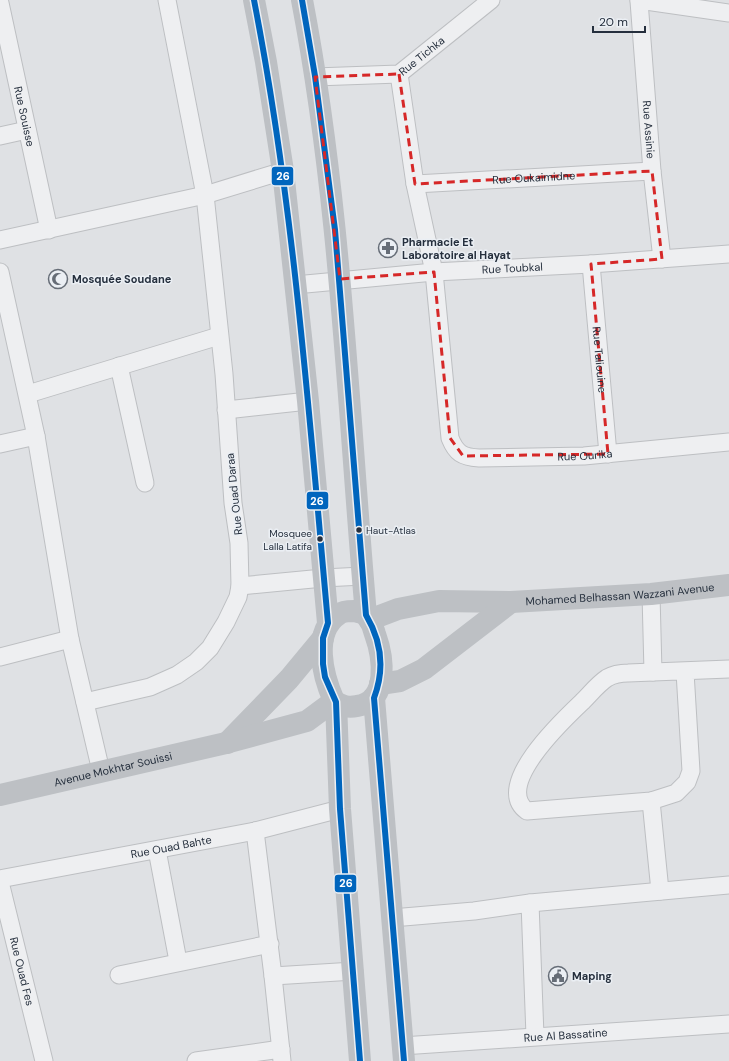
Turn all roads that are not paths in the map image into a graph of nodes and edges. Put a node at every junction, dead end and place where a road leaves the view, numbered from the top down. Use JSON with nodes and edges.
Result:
{"nodes":[{"id":1,"x":167,"y":0,"type":"edge"},
{"id":2,"x":254,"y":0,"type":"edge"},
{"id":3,"x":302,"y":0,"type":"edge"},
{"id":4,"x":491,"y":0,"type":"edge"},
{"id":5,"x":639,"y":0,"type":"edge"},
{"id":6,"x":0,"y":3,"type":"edge"},
{"id":7,"x":729,"y":13,"type":"edge"},
{"id":8,"x":399,"y":74,"type":"junction"},
{"id":9,"x":315,"y":77,"type":"junction"},
{"id":10,"x":27,"y":130,"type":"junction"},
{"id":11,"x":0,"y":136,"type":"edge"},
{"id":12,"x":652,"y":170,"type":"junction"},
{"id":13,"x":283,"y":171,"type":"junction"},
{"id":14,"x":415,"y":184,"type":"junction"},
{"id":15,"x":205,"y":195,"type":"junction"},
{"id":16,"x":49,"y":230,"type":"junction"},
{"id":17,"x":0,"y":240,"type":"edge"},
{"id":18,"x":729,"y":254,"type":"edge"},
{"id":19,"x":662,"y":259,"type":"junction"},
{"id":20,"x":591,"y":264,"type":"junction"},
{"id":21,"x":0,"y":272,"type":"edge"},
{"id":22,"x":434,"y":272,"type":"junction"},
{"id":23,"x":340,"y":279,"type":"junction"},
{"id":24,"x":295,"y":285,"type":"junction"},
{"id":25,"x":219,"y":336,"type":"junction"},
{"id":26,"x":119,"y":366,"type":"junction"},
{"id":27,"x":28,"y":394,"type":"junction"},
{"id":28,"x":308,"y":401,"type":"junction"},
{"id":29,"x":226,"y":410,"type":"junction"},
{"id":30,"x":36,"y":436,"type":"junction"},
{"id":31,"x":729,"y":442,"type":"edge"},
{"id":32,"x":0,"y":444,"type":"edge"},
{"id":33,"x":608,"y":454,"type":"junction"},
{"id":34,"x":145,"y":482,"type":"dead end"},
{"id":35,"x":363,"y":576,"type":"junction"},
{"id":36,"x":323,"y":578,"type":"junction"},
{"id":37,"x":729,"y":585,"type":"edge"},
{"id":38,"x":240,"y":586,"type":"junction"},
{"id":39,"x":651,"y":594,"type":"junction"},
{"id":40,"x":511,"y":602,"type":"junction"},
{"id":41,"x":368,"y":617,"type":"junction"},
{"id":42,"x":326,"y":630,"type":"junction"},
{"id":43,"x":70,"y":639,"type":"junction"},
{"id":44,"x":0,"y":657,"type":"edge"},
{"id":45,"x":729,"y":669,"type":"edge"},
{"id":46,"x":653,"y":672,"type":"junction"},
{"id":47,"x":685,"y":672,"type":"junction"},
{"id":48,"x":377,"y":691,"type":"junction"},
{"id":49,"x":85,"y":702,"type":"junction"},
{"id":50,"x":335,"y":702,"type":"junction"},
{"id":51,"x":226,"y":743,"type":"junction"},
{"id":52,"x":101,"y":771,"type":"junction"},
{"id":53,"x":0,"y":795,"type":"edge"},
{"id":54,"x":651,"y":802,"type":"junction"},
{"id":55,"x":340,"y":809,"type":"junction"},
{"id":56,"x":255,"y":831,"type":"junction"},
{"id":57,"x":157,"y":850,"type":"junction"},
{"id":58,"x":0,"y":879,"type":"edge"},
{"id":59,"x":0,"y":882,"type":"edge"},
{"id":60,"x":729,"y":886,"type":"edge"},
{"id":61,"x":660,"y":891,"type":"junction"},
{"id":62,"x":530,"y":903,"type":"junction"},
{"id":63,"x":392,"y":918,"type":"junction"},
{"id":64,"x":270,"y":944,"type":"junction"},
{"id":65,"x":178,"y":961,"type":"junction"},
{"id":66,"x":354,"y":971,"type":"junction"},
{"id":67,"x":119,"y":975,"type":"dead end"},
{"id":68,"x":273,"y":976,"type":"junction"},
{"id":69,"x":729,"y":1024,"type":"edge"},
{"id":70,"x":535,"y":1036,"type":"junction"},
{"id":71,"x":403,"y":1054,"type":"edge"},
{"id":72,"x":282,"y":1055,"type":"edge"},
{"id":73,"x":44,"y":1061,"type":"edge"},
{"id":74,"x":196,"y":1061,"type":"edge"},
{"id":75,"x":360,"y":1061,"type":"edge"}],
"edges":[{"from":1,"to":15,"type":"street","name":"Rue Ouad Daraa"},
{"from":2,"to":13,"type":"main road"},
{"from":3,"to":9,"type":"main road"},
{"from":4,"to":8,"type":"street","name":"Rue Tichka"},
{"from":5,"to":7,"type":"street"},
{"from":5,"to":12,"type":"street","name":"Rue Assinie"},
{"from":6,"to":10,"type":"street","name":"Rue Souisse"},
{"from":8,"to":9,"type":"street","name":"Rue Tichka"},
{"from":8,"to":14,"type":"street"},
{"from":9,"to":23,"type":"main road"},
{"from":10,"to":11,"type":"street"},
{"from":10,"to":16,"type":"street","name":"Rue Souisse"},
{"from":12,"to":14,"type":"street","name":"Rue Oukaimidne"},
{"from":12,"to":19,"type":"street","name":"Rue Assinie"},
{"from":13,"to":15,"type":"street"},
{"from":13,"to":24,"type":"main road"},
{"from":14,"to":22,"type":"street"},
{"from":15,"to":16,"type":"street"},
{"from":15,"to":25,"type":"street","name":"Rue Ouad Daraa"},
{"from":16,"to":17,"type":"street"},
{"from":18,"to":19,"type":"street","name":"Rue Toubkal"},
{"from":19,"to":20,"type":"street","name":"Rue Toubkal"},
{"from":20,"to":22,"type":"street","name":"Rue Toubkal"},
{"from":20,"to":33,"type":"street","name":"Rue Taliouine"},
{"from":21,"to":27,"type":"street"},
{"from":22,"to":23,"type":"street","name":"Rue Toubkal"},
{"from":22,"to":33,"type":"street","name":"Rue Ourika"},
{"from":23,"to":24,"type":"street","name":"Rue Toubkal"},
{"from":23,"to":35,"type":"main road"},
{"from":24,"to":28,"type":"main road"},
{"from":25,"to":26,"type":"street"},
{"from":25,"to":29,"type":"street","name":"Rue Ouad Daraa"},
{"from":26,"to":27,"type":"street"},
{"from":26,"to":34,"type":"street"},
{"from":27,"to":30,"type":"street"},
{"from":28,"to":29,"type":"street"},
{"from":28,"to":36,"type":"main road"},
{"from":29,"to":38,"type":"street","name":"Rue Ouad Daraa"},
{"from":30,"to":32,"type":"street"},
{"from":30,"to":43,"type":"street"},
{"from":31,"to":33,"type":"street","name":"Rue Ourika"},
{"from":35,"to":36,"type":"street"},
{"from":35,"to":41,"type":"main road"},
{"from":36,"to":38,"type":"street"},
{"from":36,"to":42,"type":"main road"},
{"from":37,"to":39,"type":"main road","name":"Mohamed Belhassan Wazzani Avenue"},
{"from":38,"to":49,"type":"street","name":"Rue Ouad Daraa"},
{"from":39,"to":40,"type":"main road","name":"Mohamed Belhassan Wazzani Avenue"},
{"from":39,"to":46,"type":"street"},
{"from":40,"to":41,"type":"main road","name":"Mohamed Belhassan Wazzani Avenue"},
{"from":40,"to":48,"type":"main road"},
{"from":41,"to":42,"type":"main road"},
{"from":41,"to":48,"type":"main road"},
{"from":42,"to":50,"type":"main road"},
{"from":42,"to":51,"type":"main road"},
{"from":43,"to":44,"type":"street"},
{"from":43,"to":49,"type":"street"},
{"from":45,"to":47,"type":"street"},
{"from":46,"to":47,"type":"street"},
{"from":46,"to":54,"type":"street"},
{"from":47,"to":54,"type":"street"},
{"from":48,"to":50,"type":"main road"},
{"from":48,"to":63,"type":"main road"},
{"from":49,"to":52,"type":"street"},
{"from":50,"to":51,"type":"main road","name":"Avenue Mokhtar Souissi"},
{"from":50,"to":55,"type":"main road"},
{"from":51,"to":52,"type":"main road","name":"Avenue Mokhtar Souissi"},
{"from":52,"to":53,"type":"main road","name":"Avenue Mokhtar Souissi"},
{"from":54,"to":61,"type":"street"},
{"from":55,"to":56,"type":"street","name":"Rue Ouad Bahte"},
{"from":55,"to":66,"type":"main road"},
{"from":56,"to":57,"type":"street","name":"Rue Ouad Bahte"},
{"from":56,"to":64,"type":"street"},
{"from":57,"to":58,"type":"street","name":"Rue Ouad Bahte"},
{"from":57,"to":65,"type":"street"},
{"from":59,"to":73,"type":"street","name":"Rue Ouad Fes"},
{"from":60,"to":61,"type":"street"},
{"from":61,"to":62,"type":"street"},
{"from":62,"to":63,"type":"street"},
{"from":62,"to":70,"type":"street"},
{"from":63,"to":71,"type":"main road"},
{"from":64,"to":65,"type":"street"},
{"from":64,"to":68,"type":"street"},
{"from":65,"to":67,"type":"street"},
{"from":66,"to":68,"type":"street"},
{"from":66,"to":75,"type":"main road"},
{"from":68,"to":72,"type":"street"},
{"from":69,"to":70,"type":"street","name":"Rue Al Bassatine"},
{"from":70,"to":71,"type":"street","name":"Rue Al Bassatine"},
{"from":72,"to":74,"type":"street"}]}
